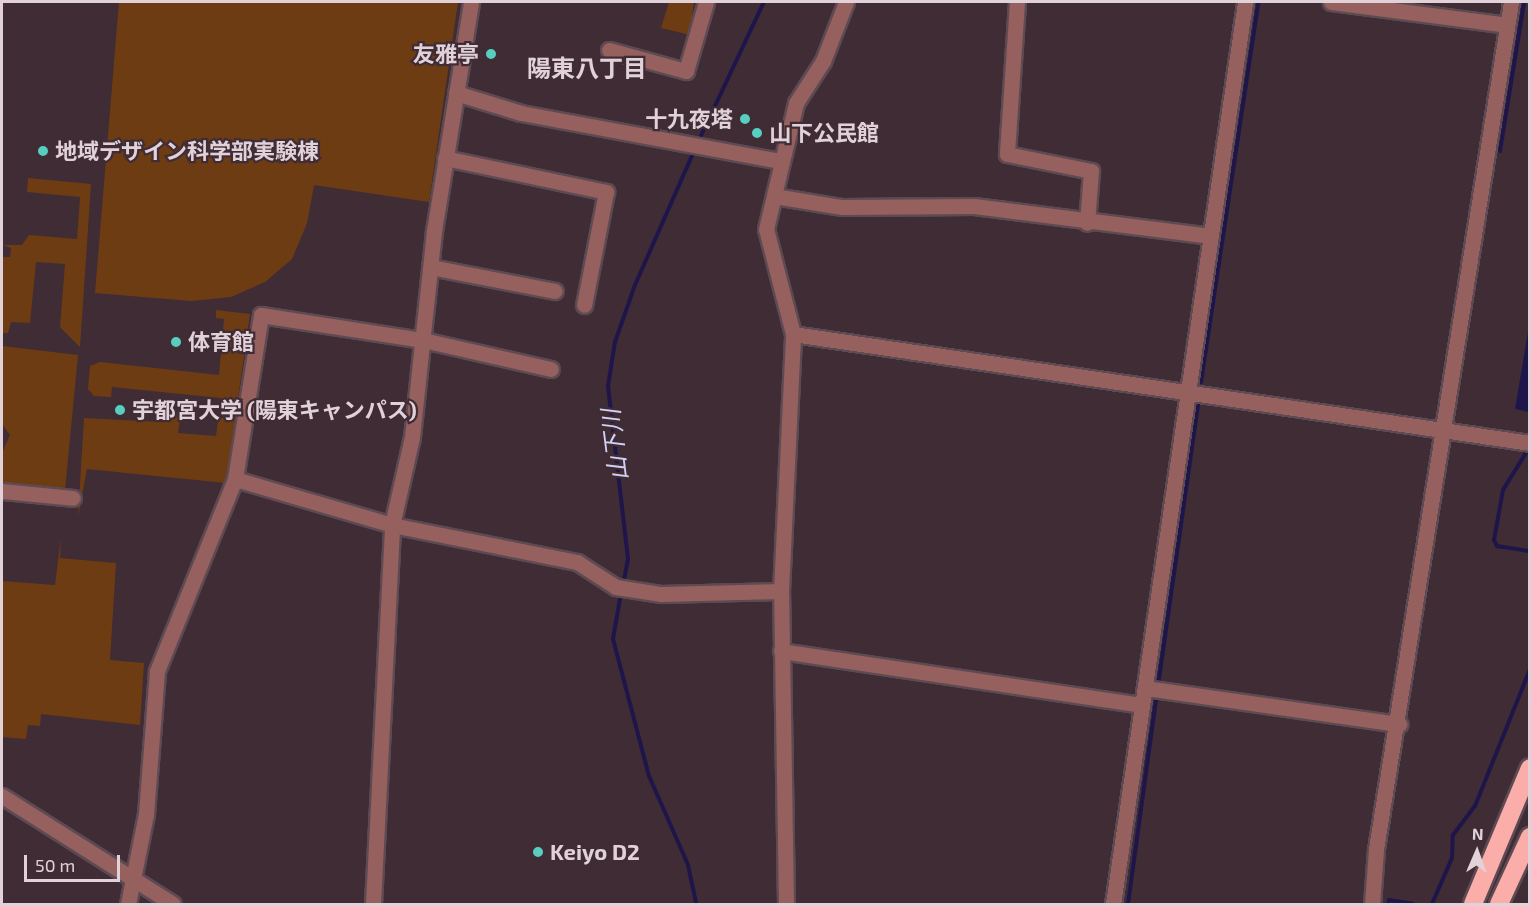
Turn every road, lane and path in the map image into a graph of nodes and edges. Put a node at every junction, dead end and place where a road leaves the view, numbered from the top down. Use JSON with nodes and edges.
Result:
{"nodes":[{"id":1,"x":471,"y":2,"type":"edge"},
{"id":2,"x":706,"y":2,"type":"edge"},
{"id":3,"x":846,"y":2,"type":"edge"},
{"id":4,"x":1017,"y":2,"type":"edge"},
{"id":5,"x":1245,"y":2,"type":"edge"},
{"id":6,"x":1331,"y":2,"type":"edge"},
{"id":7,"x":1511,"y":2,"type":"edge"},
{"id":8,"x":1507,"y":24,"type":"junction"},
{"id":9,"x":609,"y":50,"type":"dead end"},
{"id":10,"x":456,"y":93,"type":"junction"},
{"id":11,"x":445,"y":159,"type":"junction"},
{"id":12,"x":781,"y":161,"type":"junction"},
{"id":13,"x":774,"y":196,"type":"junction"},
{"id":14,"x":1087,"y":223,"type":"junction"},
{"id":15,"x":1211,"y":236,"type":"junction"},
{"id":16,"x":431,"y":267,"type":"junction"},
{"id":17,"x":555,"y":291,"type":"dead end"},
{"id":18,"x":584,"y":305,"type":"dead end"},
{"id":19,"x":793,"y":334,"type":"junction"},
{"id":20,"x":423,"y":340,"type":"junction"},
{"id":21,"x":550,"y":369,"type":"dead end"},
{"id":22,"x":1188,"y":392,"type":"junction"},
{"id":23,"x":1441,"y":429,"type":"junction"},
{"id":24,"x":1530,"y":443,"type":"edge"},
{"id":25,"x":235,"y":479,"type":"junction"},
{"id":26,"x":2,"y":491,"type":"edge"},
{"id":27,"x":73,"y":498,"type":"dead end"},
{"id":28,"x":392,"y":525,"type":"junction"},
{"id":29,"x":781,"y":591,"type":"junction"},
{"id":30,"x":781,"y":651,"type":"junction"},
{"id":31,"x":1145,"y":687,"type":"junction"},
{"id":32,"x":1142,"y":705,"type":"junction"},
{"id":33,"x":1399,"y":724,"type":"junction"},
{"id":34,"x":1530,"y":768,"type":"edge"},
{"id":35,"x":2,"y":796,"type":"edge"},
{"id":36,"x":1530,"y":837,"type":"edge"},
{"id":37,"x":1486,"y":873,"type":"junction"},
{"id":38,"x":133,"y":880,"type":"junction"},
{"id":39,"x":128,"y":904,"type":"edge"},
{"id":40,"x":173,"y":904,"type":"edge"},
{"id":41,"x":373,"y":904,"type":"edge"},
{"id":42,"x":786,"y":904,"type":"edge"},
{"id":43,"x":1113,"y":904,"type":"edge"},
{"id":44,"x":1372,"y":904,"type":"edge"},
{"id":45,"x":1468,"y":904,"type":"edge"},
{"id":46,"x":1473,"y":904,"type":"edge"},
{"id":47,"x":1501,"y":904,"type":"edge"}],
"edges":[{"from":1,"to":10,"type":"street"},
{"from":2,"to":9,"type":"street"},
{"from":3,"to":12,"type":"street"},
{"from":4,"to":14,"type":"street"},
{"from":5,"to":15,"type":"street"},
{"from":6,"to":8,"type":"street"},
{"from":7,"to":8,"type":"street"},
{"from":8,"to":23,"type":"street"},
{"from":10,"to":11,"type":"street"},
{"from":10,"to":12,"type":"street"},
{"from":11,"to":16,"type":"street"},
{"from":11,"to":18,"type":"street"},
{"from":12,"to":13,"type":"street"},
{"from":13,"to":14,"type":"street"},
{"from":13,"to":19,"type":"street"},
{"from":14,"to":15,"type":"street"},
{"from":15,"to":22,"type":"street"},
{"from":16,"to":17,"type":"street"},
{"from":16,"to":20,"type":"street"},
{"from":19,"to":22,"type":"street"},
{"from":19,"to":29,"type":"street"},
{"from":20,"to":21,"type":"street"},
{"from":20,"to":25,"type":"street"},
{"from":20,"to":28,"type":"street"},
{"from":22,"to":23,"type":"street"},
{"from":22,"to":31,"type":"street"},
{"from":23,"to":24,"type":"street"},
{"from":23,"to":33,"type":"street"},
{"from":25,"to":28,"type":"street"},
{"from":25,"to":38,"type":"street"},
{"from":26,"to":27,"type":"street"},
{"from":28,"to":29,"type":"street"},
{"from":28,"to":41,"type":"street"},
{"from":29,"to":30,"type":"street"},
{"from":30,"to":32,"type":"street"},
{"from":30,"to":42,"type":"street"},
{"from":31,"to":32,"type":"street"},
{"from":31,"to":33,"type":"street"},
{"from":32,"to":43,"type":"street"},
{"from":33,"to":44,"type":"street"},
{"from":34,"to":37,"type":"highway"},
{"from":35,"to":38,"type":"street"},
{"from":36,"to":47,"type":"highway"},
{"from":37,"to":45,"type":"highway"},
{"from":37,"to":46,"type":"highway"},
{"from":38,"to":39,"type":"street"},
{"from":38,"to":40,"type":"street"}]}
